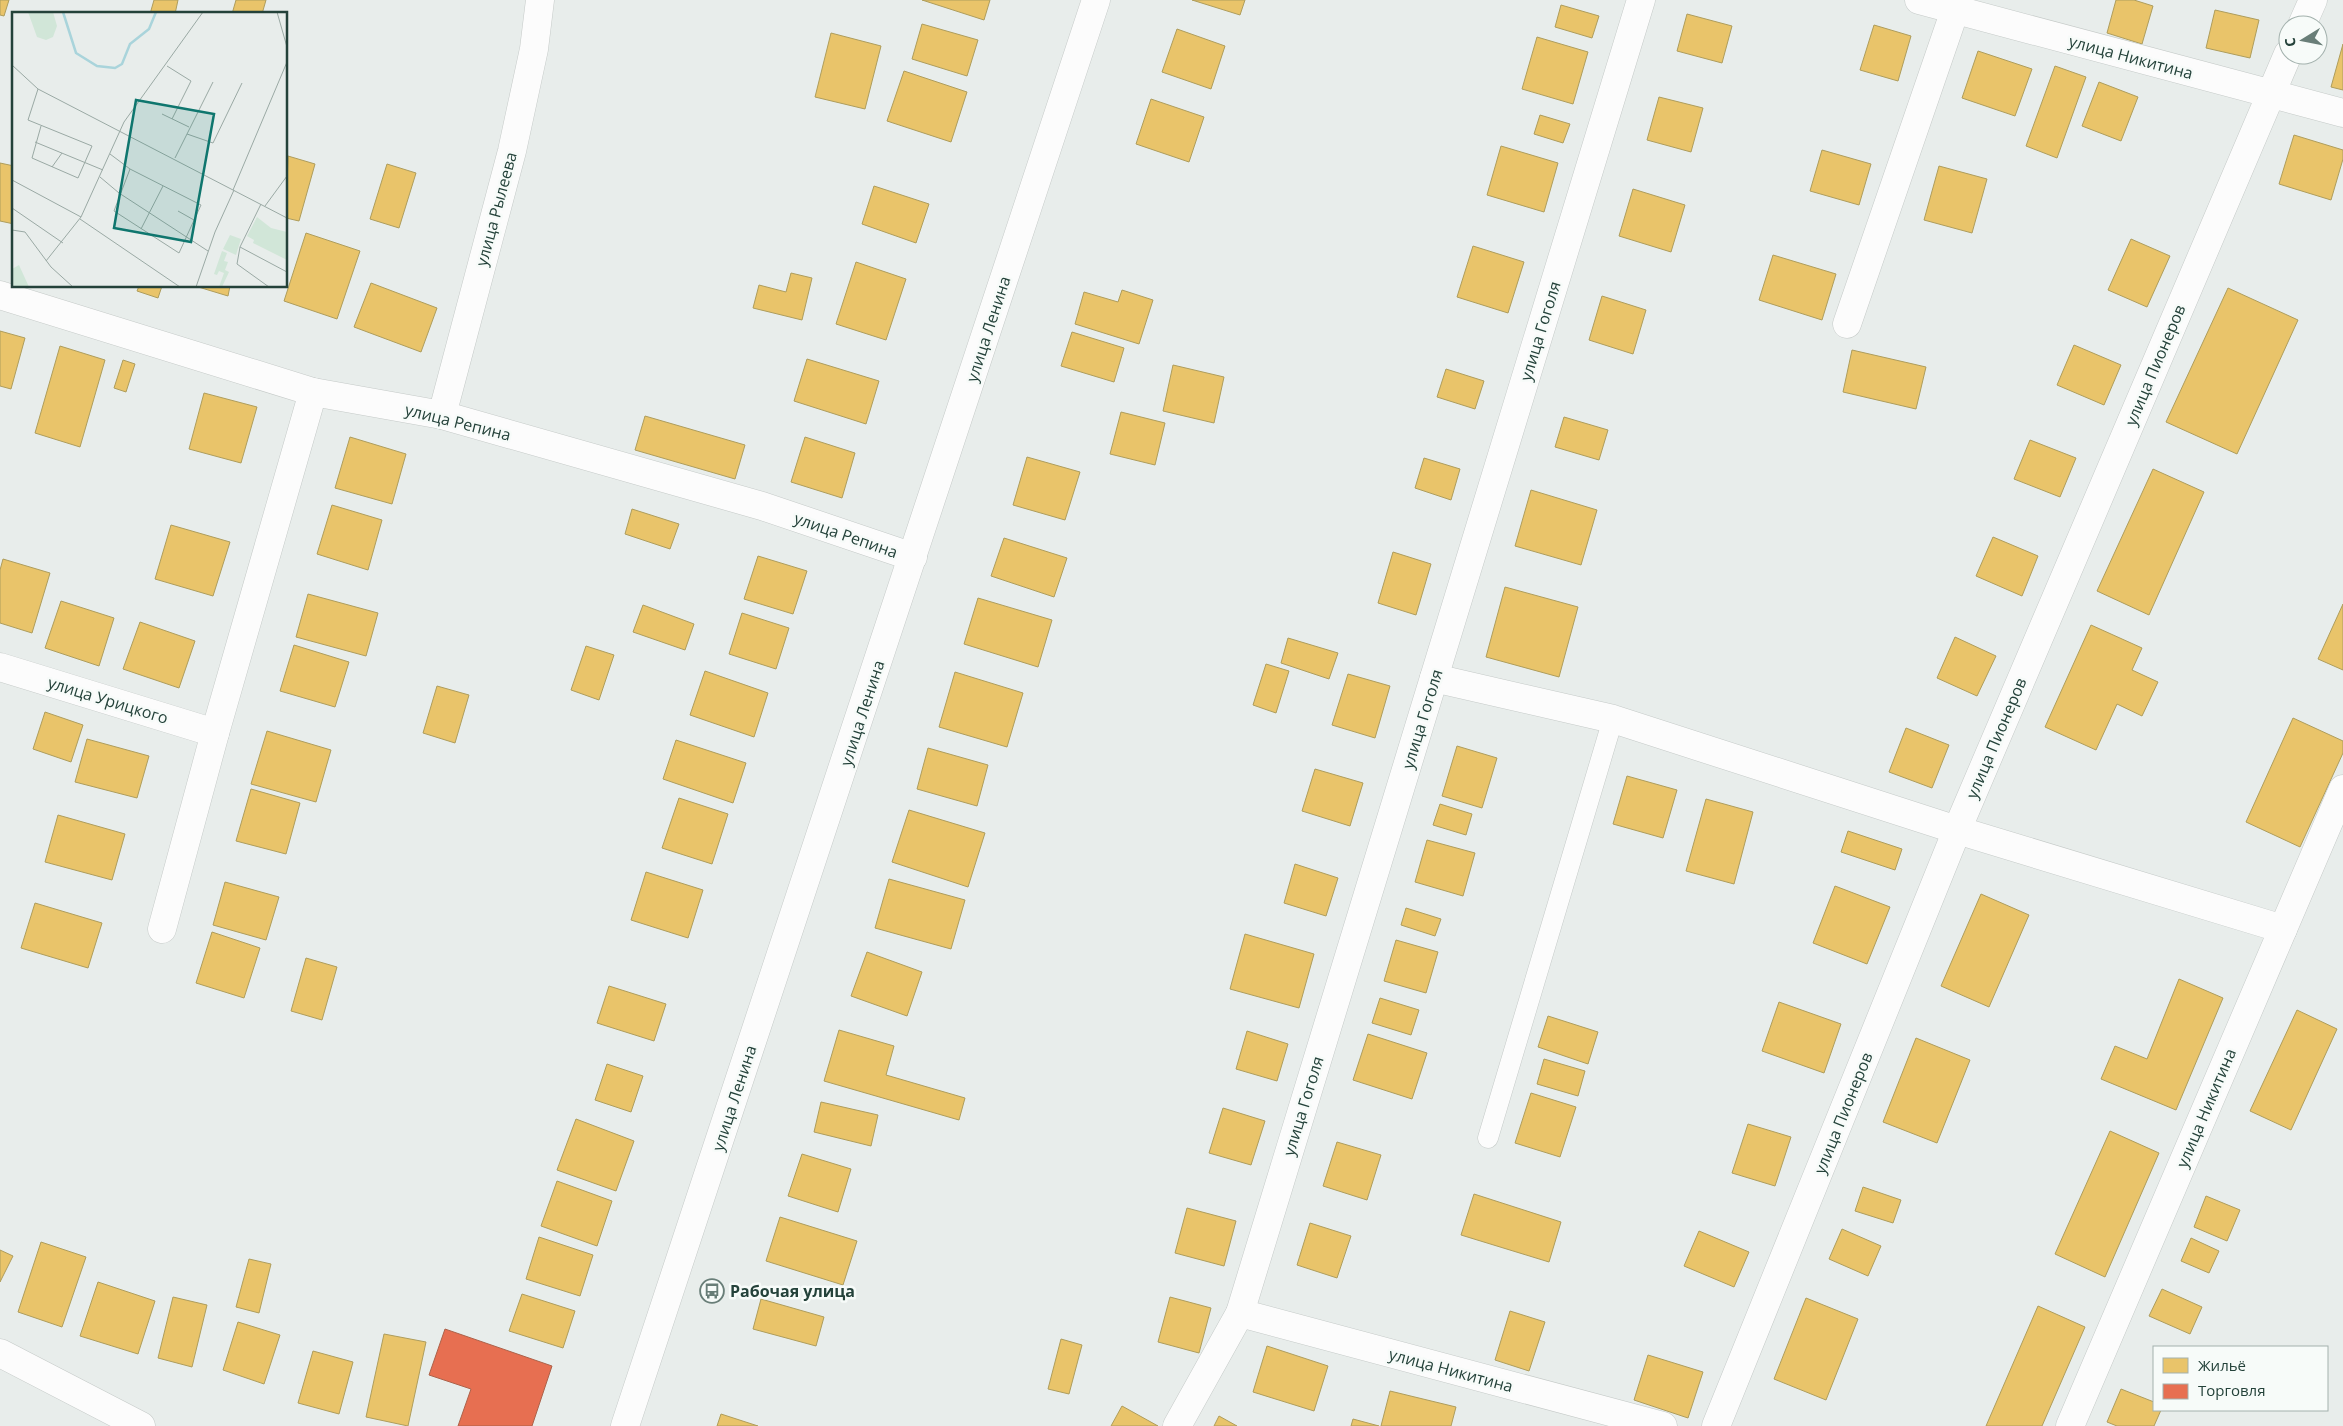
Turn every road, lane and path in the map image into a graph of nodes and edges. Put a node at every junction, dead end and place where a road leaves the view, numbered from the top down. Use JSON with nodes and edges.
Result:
{"nodes":[{"id":1,"x":540,"y":0,"type":"edge"},
{"id":2,"x":1096,"y":0,"type":"edge"},
{"id":3,"x":1641,"y":0,"type":"edge"},
{"id":4,"x":1919,"y":0,"type":"edge"},
{"id":5,"x":2313,"y":0,"type":"edge"},
{"id":6,"x":1955,"y":10,"type":"junction"},
{"id":7,"x":2306,"y":15,"type":"edge"},
{"id":8,"x":2283,"y":65,"type":"edge"},
{"id":9,"x":2270,"y":94,"type":"junction"},
{"id":10,"x":2343,"y":114,"type":"edge"},
{"id":11,"x":0,"y":295,"type":"edge"},
{"id":12,"x":1848,"y":324,"type":"dead end"},
{"id":13,"x":313,"y":392,"type":"junction"},
{"id":14,"x":442,"y":415,"type":"junction"},
{"id":15,"x":913,"y":557,"type":"junction"},
{"id":16,"x":0,"y":667,"type":"edge"},
{"id":17,"x":1434,"y":678,"type":"junction"},
{"id":18,"x":1613,"y":720,"type":"junction"},
{"id":19,"x":215,"y":733,"type":"junction"},
{"id":20,"x":2343,"y":789,"type":"edge"},
{"id":21,"x":1957,"y":830,"type":"junction"},
{"id":22,"x":2283,"y":929,"type":"junction"},
{"id":23,"x":162,"y":930,"type":"dead end"},
{"id":24,"x":1488,"y":1138,"type":"dead end"},
{"id":25,"x":1240,"y":1314,"type":"junction"},
{"id":26,"x":0,"y":1353,"type":"edge"},
{"id":27,"x":141,"y":1426,"type":"edge"},
{"id":28,"x":625,"y":1426,"type":"edge"},
{"id":29,"x":1177,"y":1426,"type":"edge"},
{"id":30,"x":1663,"y":1426,"type":"edge"},
{"id":31,"x":1716,"y":1426,"type":"edge"},
{"id":32,"x":2070,"y":1426,"type":"edge"}],
"edges":[{"from":1,"to":14,"type":"street","name":"улица Рылеева"},
{"from":2,"to":15,"type":"street","name":"улица Ленина"},
{"from":3,"to":17,"type":"street","name":"улица Гоголя"},
{"from":4,"to":6,"type":"street","name":"улица Никитина"},
{"from":5,"to":7,"type":"street"},
{"from":6,"to":9,"type":"street","name":"улица Никитина"},
{"from":6,"to":12,"type":"street"},
{"from":8,"to":9,"type":"street","name":"улица Пионеров"},
{"from":9,"to":10,"type":"street","name":"улица Никитина"},
{"from":9,"to":21,"type":"street","name":"улица Пионеров"},
{"from":11,"to":13,"type":"street","name":"улица Репина"},
{"from":13,"to":14,"type":"street","name":"улица Репина"},
{"from":13,"to":19,"type":"street"},
{"from":14,"to":15,"type":"street","name":"улица Репина"},
{"from":15,"to":28,"type":"street","name":"улица Ленина"},
{"from":16,"to":19,"type":"street","name":"улица Урицкого"},
{"from":17,"to":18,"type":"street"},
{"from":17,"to":25,"type":"street","name":"улица Гоголя"},
{"from":18,"to":21,"type":"street"},
{"from":18,"to":24,"type":"lane"},
{"from":19,"to":23,"type":"street"},
{"from":20,"to":22,"type":"street","name":"улица Никитина"},
{"from":21,"to":22,"type":"street"},
{"from":21,"to":31,"type":"street","name":"улица Пионеров"},
{"from":22,"to":32,"type":"street","name":"улица Никитина"},
{"from":25,"to":29,"type":"street","name":"улица Гоголя"},
{"from":25,"to":30,"type":"street","name":"улица Никитина"},
{"from":26,"to":27,"type":"street"}]}
